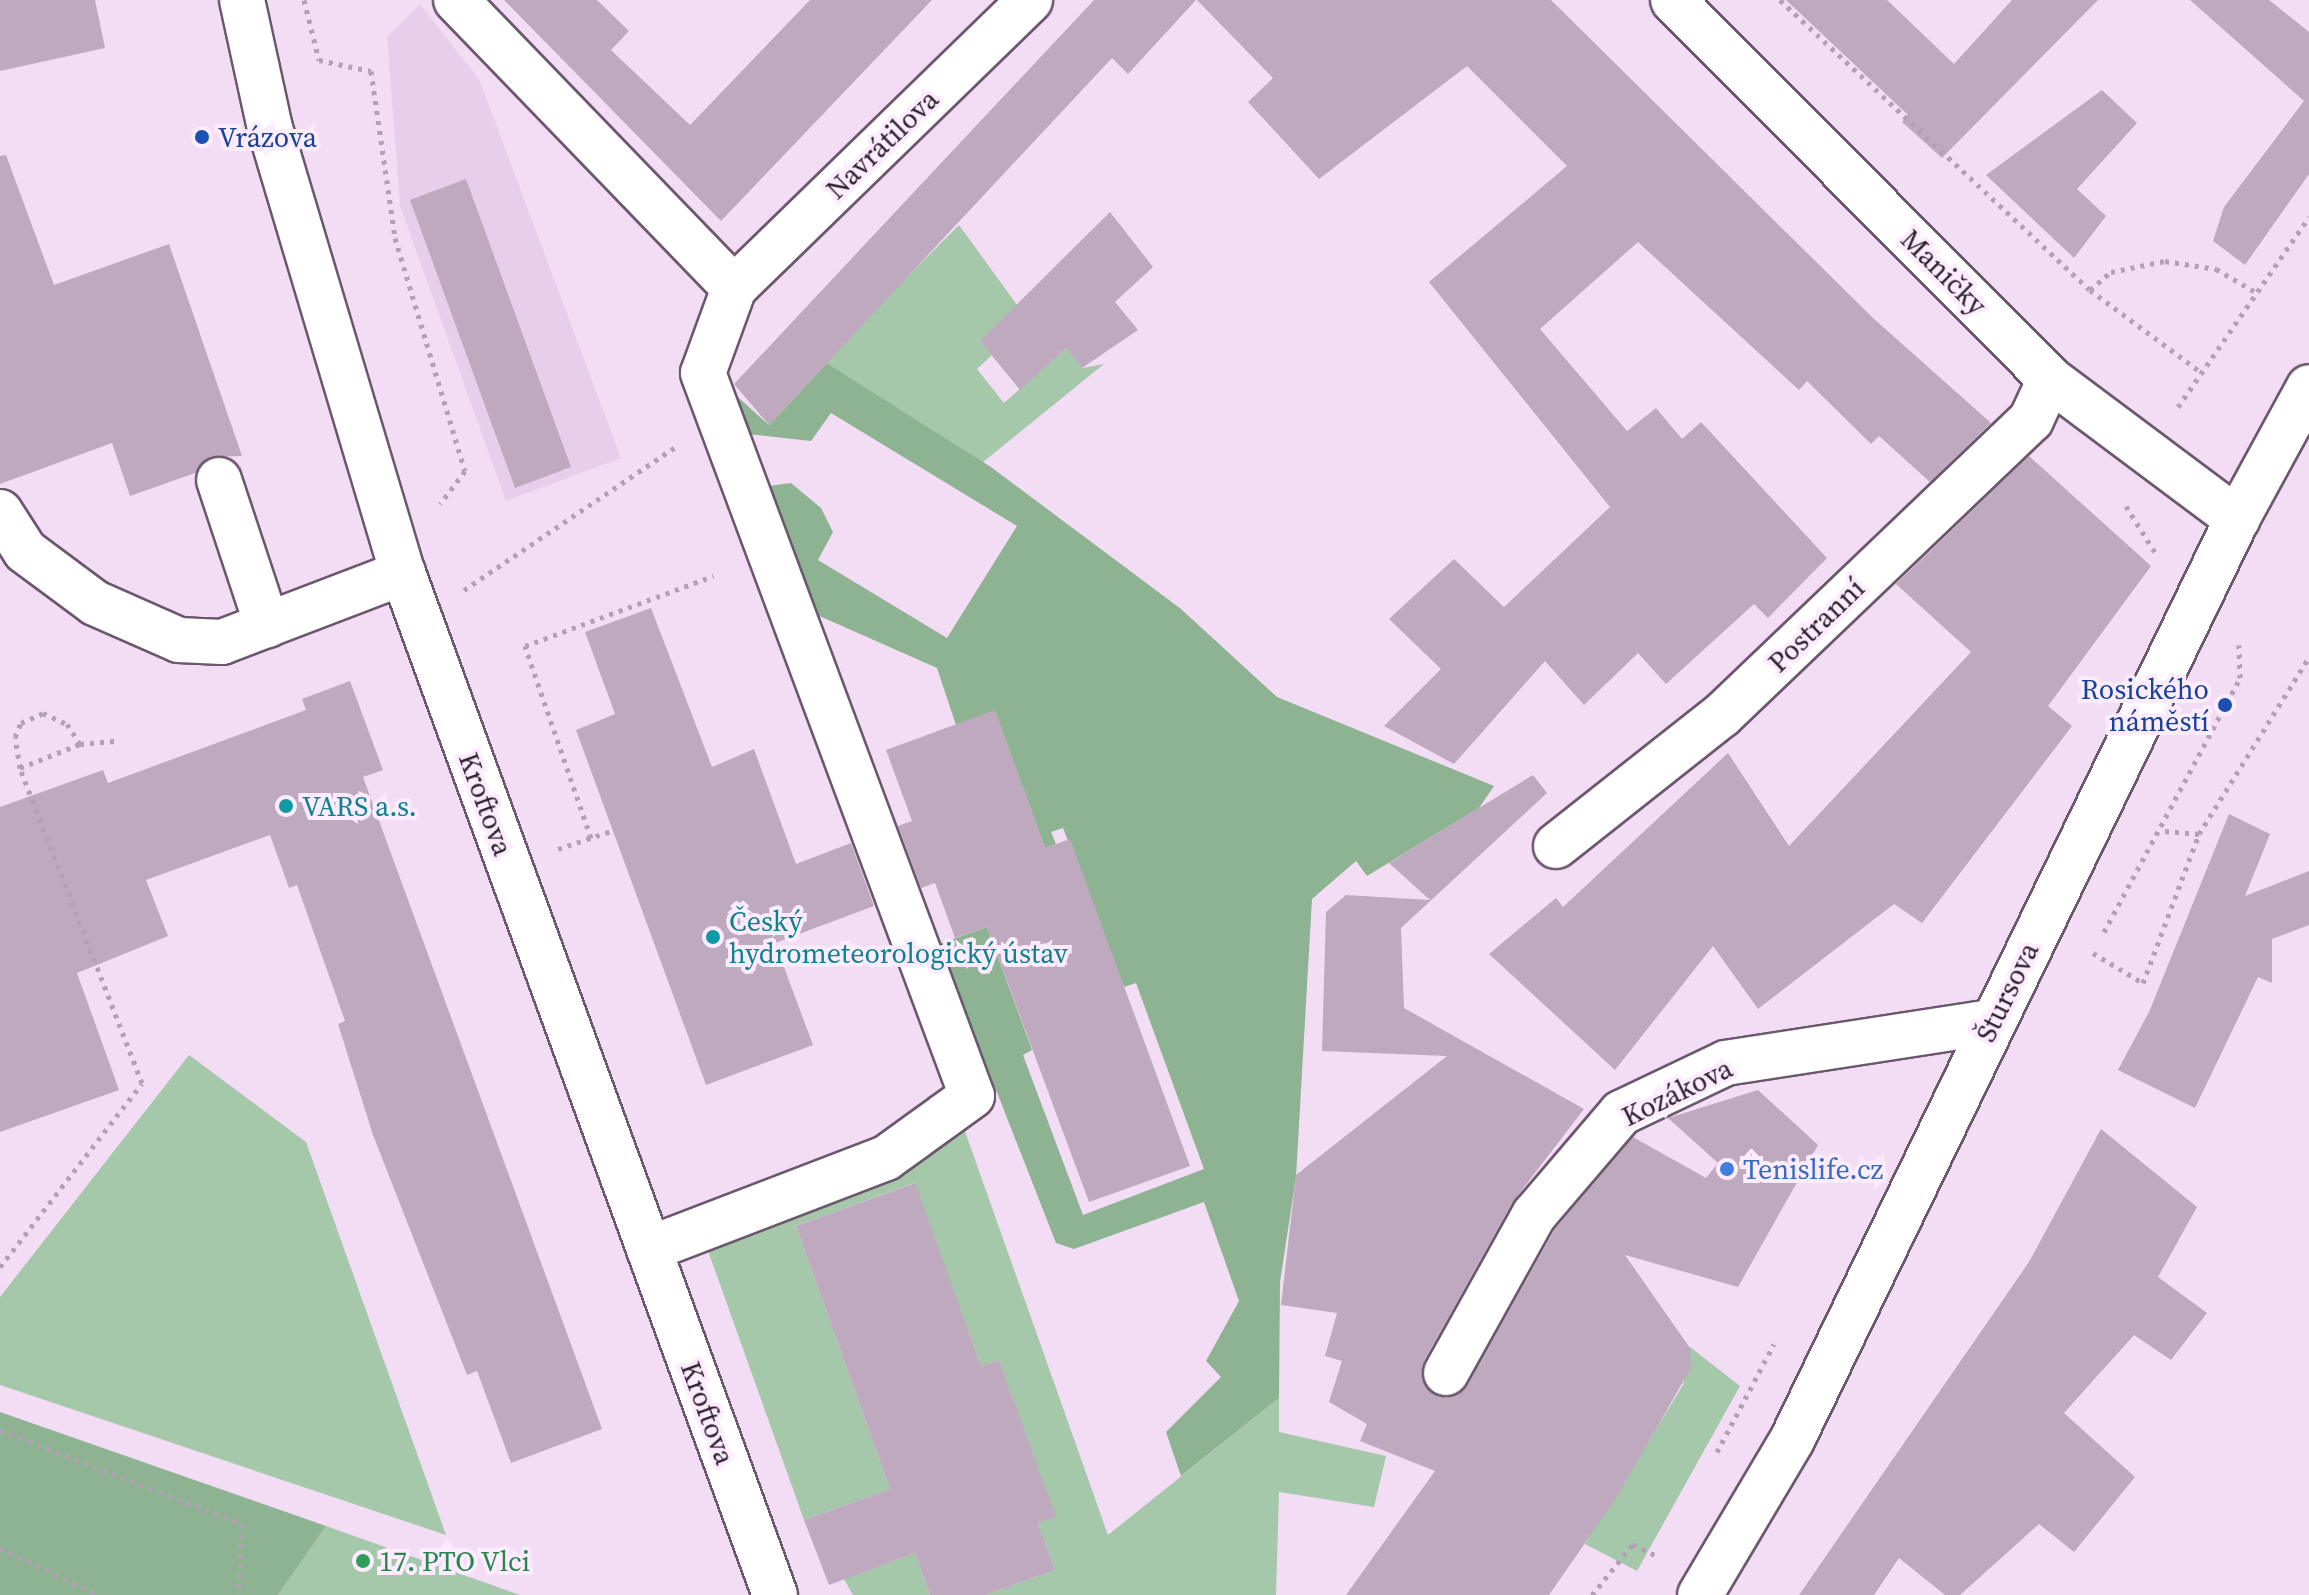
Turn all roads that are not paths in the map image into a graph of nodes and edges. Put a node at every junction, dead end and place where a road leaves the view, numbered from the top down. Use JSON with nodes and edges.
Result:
{"nodes":[{"id":1,"x":242,"y":0,"type":"edge"},
{"id":2,"x":456,"y":0,"type":"edge"},
{"id":3,"x":1030,"y":0,"type":"edge"},
{"id":4,"x":1673,"y":0,"type":"edge"},
{"id":5,"x":734,"y":288,"type":"junction"},
{"id":6,"x":2050,"y":379,"type":"junction"},
{"id":7,"x":2309,"y":387,"type":"edge"},
{"id":8,"x":219,"y":480,"type":"dead end"},
{"id":9,"x":0,"y":512,"type":"edge"},
{"id":10,"x":2237,"y":519,"type":"junction"},
{"id":11,"x":403,"y":573,"type":"junction"},
{"id":12,"x":267,"y":625,"type":"junction"},
{"id":13,"x":1556,"y":846,"type":"dead end"},
{"id":14,"x":1992,"y":1022,"type":"junction"},
{"id":15,"x":649,"y":1249,"type":"junction"},
{"id":16,"x":1446,"y":1373,"type":"dead end"},
{"id":17,"x":775,"y":1595,"type":"edge"},
{"id":18,"x":1700,"y":1595,"type":"edge"}],
"edges":[{"from":1,"to":11,"type":"street","name":"Kroftova"},
{"from":2,"to":5,"type":"street"},
{"from":3,"to":5,"type":"street","name":"Navrátilova"},
{"from":4,"to":6,"type":"street","name":"Maničky"},
{"from":5,"to":15,"type":"street"},
{"from":6,"to":10,"type":"street","name":"Maničky"},
{"from":6,"to":13,"type":"street","name":"Postranní"},
{"from":7,"to":10,"type":"street","name":"Štursova"},
{"from":8,"to":12,"type":"street"},
{"from":9,"to":12,"type":"street"},
{"from":10,"to":14,"type":"street","name":"Štursova"},
{"from":11,"to":12,"type":"street"},
{"from":11,"to":15,"type":"street","name":"Kroftova"},
{"from":14,"to":16,"type":"street","name":"Kozákova"},
{"from":14,"to":18,"type":"street","name":"Štursova"},
{"from":15,"to":17,"type":"street","name":"Kroftova"}]}
